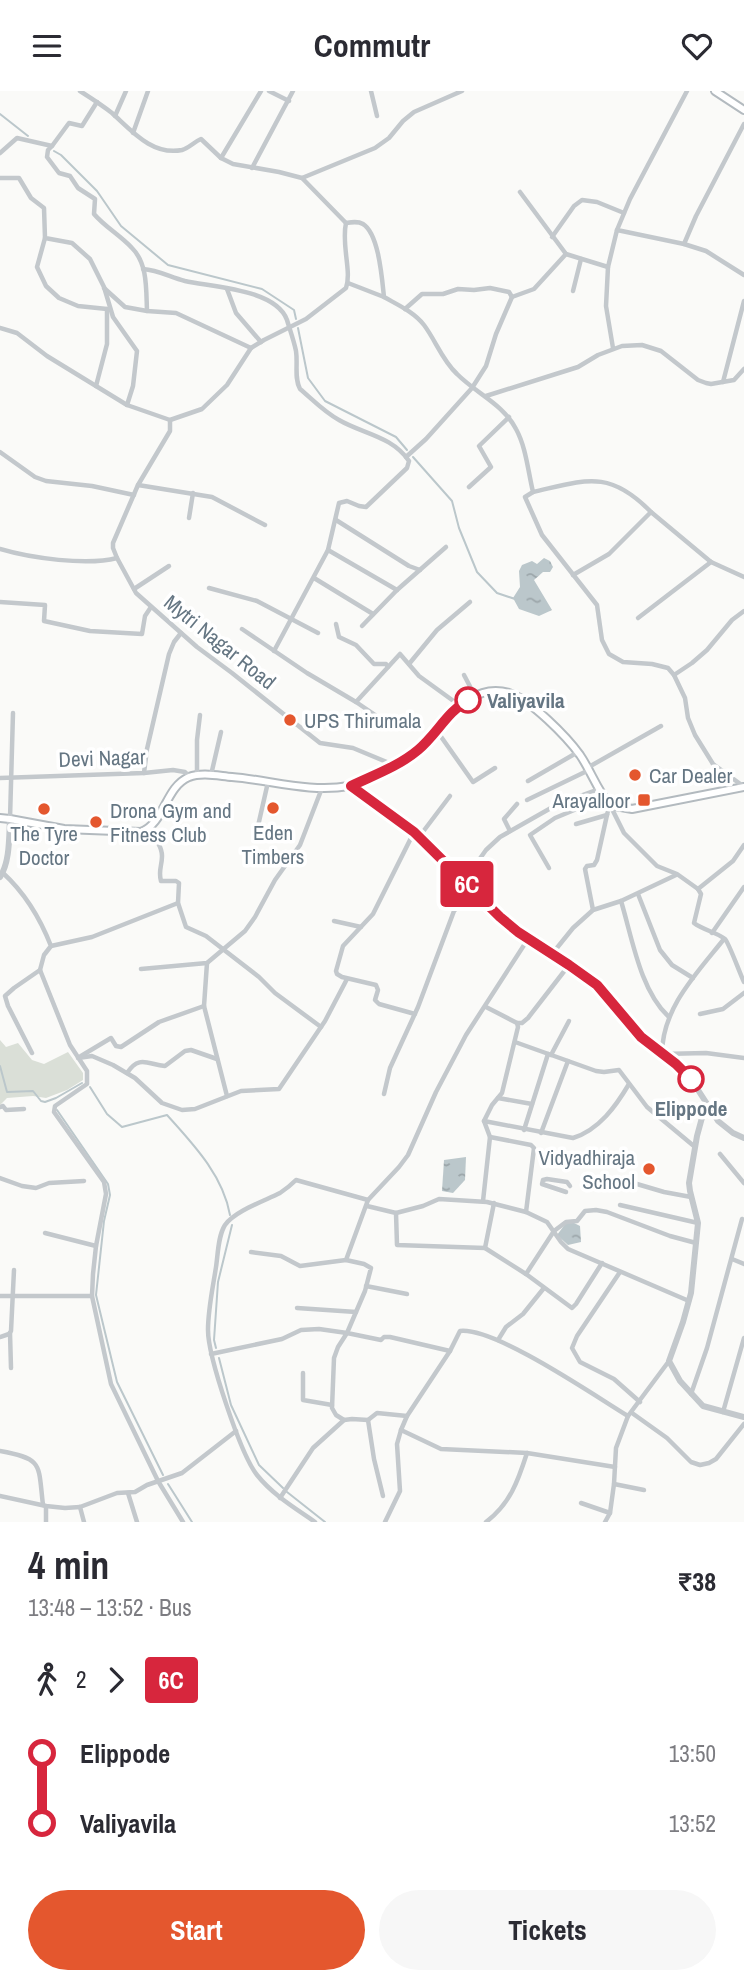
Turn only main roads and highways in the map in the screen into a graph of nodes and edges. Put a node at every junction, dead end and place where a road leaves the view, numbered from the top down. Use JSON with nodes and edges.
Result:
{"nodes":[{"id":1,"x":715,"y":91,"type":"edge"},
{"id":2,"x":744,"y":110,"type":"edge"},
{"id":3,"x":744,"y":787,"type":"edge"},
{"id":4,"x":0,"y":818,"type":"edge"}],
"edges":[{"from":1,"to":2,"type":"main road"},
{"from":3,"to":4,"type":"main road"}]}
